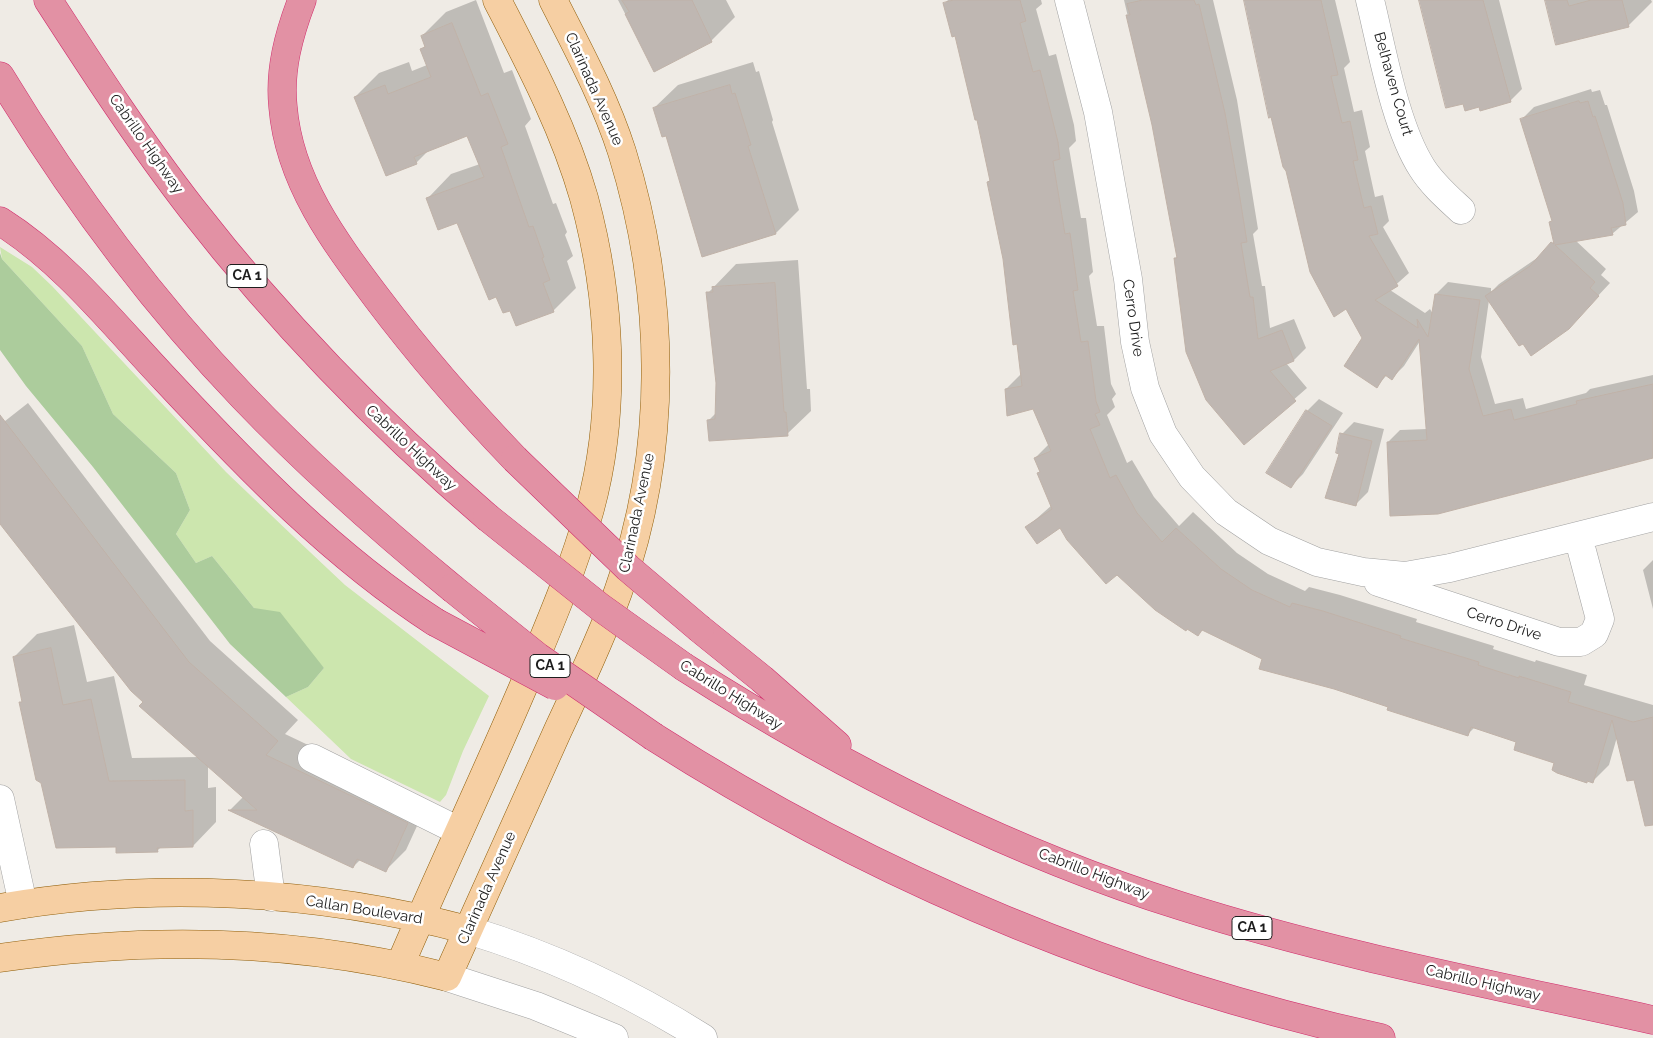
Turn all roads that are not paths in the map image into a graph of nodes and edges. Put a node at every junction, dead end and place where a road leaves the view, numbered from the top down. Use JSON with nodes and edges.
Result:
{"nodes":[{"id":1,"x":48,"y":0,"type":"edge"},
{"id":2,"x":302,"y":0,"type":"edge"},
{"id":3,"x":497,"y":0,"type":"edge"},
{"id":4,"x":553,"y":0,"type":"edge"},
{"id":5,"x":1069,"y":0,"type":"edge"},
{"id":6,"x":1370,"y":0,"type":"edge"},
{"id":7,"x":0,"y":76,"type":"edge"},
{"id":8,"x":1461,"y":210,"type":"dead end"},
{"id":9,"x":0,"y":221,"type":"edge"},
{"id":10,"x":1653,"y":517,"type":"edge"},
{"id":11,"x":1578,"y":536,"type":"junction"},
{"id":12,"x":1317,"y":562,"type":"junction"},
{"id":13,"x":654,"y":737,"type":"junction"},
{"id":14,"x":312,"y":758,"type":"dead end"},
{"id":15,"x":871,"y":776,"type":"junction"},
{"id":16,"x":0,"y":799,"type":"edge"},
{"id":17,"x":459,"y":831,"type":"junction"},
{"id":18,"x":264,"y":844,"type":"dead end"},
{"id":19,"x":271,"y":897,"type":"junction"},
{"id":20,"x":11,"y":906,"type":"edge"},
{"id":21,"x":420,"y":918,"type":"junction"},
{"id":22,"x":468,"y":930,"type":"junction"},
{"id":23,"x":0,"y":958,"type":"edge"},
{"id":24,"x":400,"y":965,"type":"junction"},
{"id":25,"x":447,"y":977,"type":"junction"},
{"id":26,"x":1653,"y":1020,"type":"edge"},
{"id":27,"x":614,"y":1038,"type":"edge"},
{"id":28,"x":703,"y":1038,"type":"edge"},
{"id":29,"x":1381,"y":1038,"type":"edge"}],
"edges":[{"from":1,"to":15,"type":"highway","name":"Cabrillo Highway","number":"CA 1","bridge":true},
{"from":2,"to":15,"type":"highway","bridge":true},
{"from":3,"to":17,"type":"main road"},
{"from":4,"to":22,"type":"main road","name":"Clarinada Avenue"},
{"from":5,"to":12,"type":"street","name":"Cerro Drive"},
{"from":6,"to":8,"type":"street","name":"Belhaven Court"},
{"from":7,"to":13,"type":"highway","number":"CA 1","bridge":true},
{"from":9,"to":13,"type":"highway","bridge":true},
{"from":10,"to":11,"type":"street","name":"Cerro Drive"},
{"from":11,"to":12,"type":"street","name":"Cerro Drive"},
{"from":11,"to":12,"type":"street","name":"Cerro Drive"},
{"from":13,"to":29,"type":"highway","number":"CA 1"},
{"from":14,"to":17,"type":"street"},
{"from":15,"to":26,"type":"highway","name":"Cabrillo Highway","number":"CA 1"},
{"from":16,"to":20,"type":"street"},
{"from":17,"to":21,"type":"main road"},
{"from":18,"to":19,"type":"street"},
{"from":19,"to":20,"type":"main road","name":"Callan Boulevard"},
{"from":19,"to":21,"type":"main road","name":"Callan Boulevard"},
{"from":21,"to":22,"type":"main road","name":"Callan Boulevard"},
{"from":21,"to":24,"type":"main road"},
{"from":22,"to":25,"type":"main road","name":"Clarinada Avenue"},
{"from":22,"to":28,"type":"street","name":"Callan Boulevard"},
{"from":23,"to":24,"type":"main road"},
{"from":24,"to":25,"type":"main road"},
{"from":25,"to":27,"type":"street"}]}
